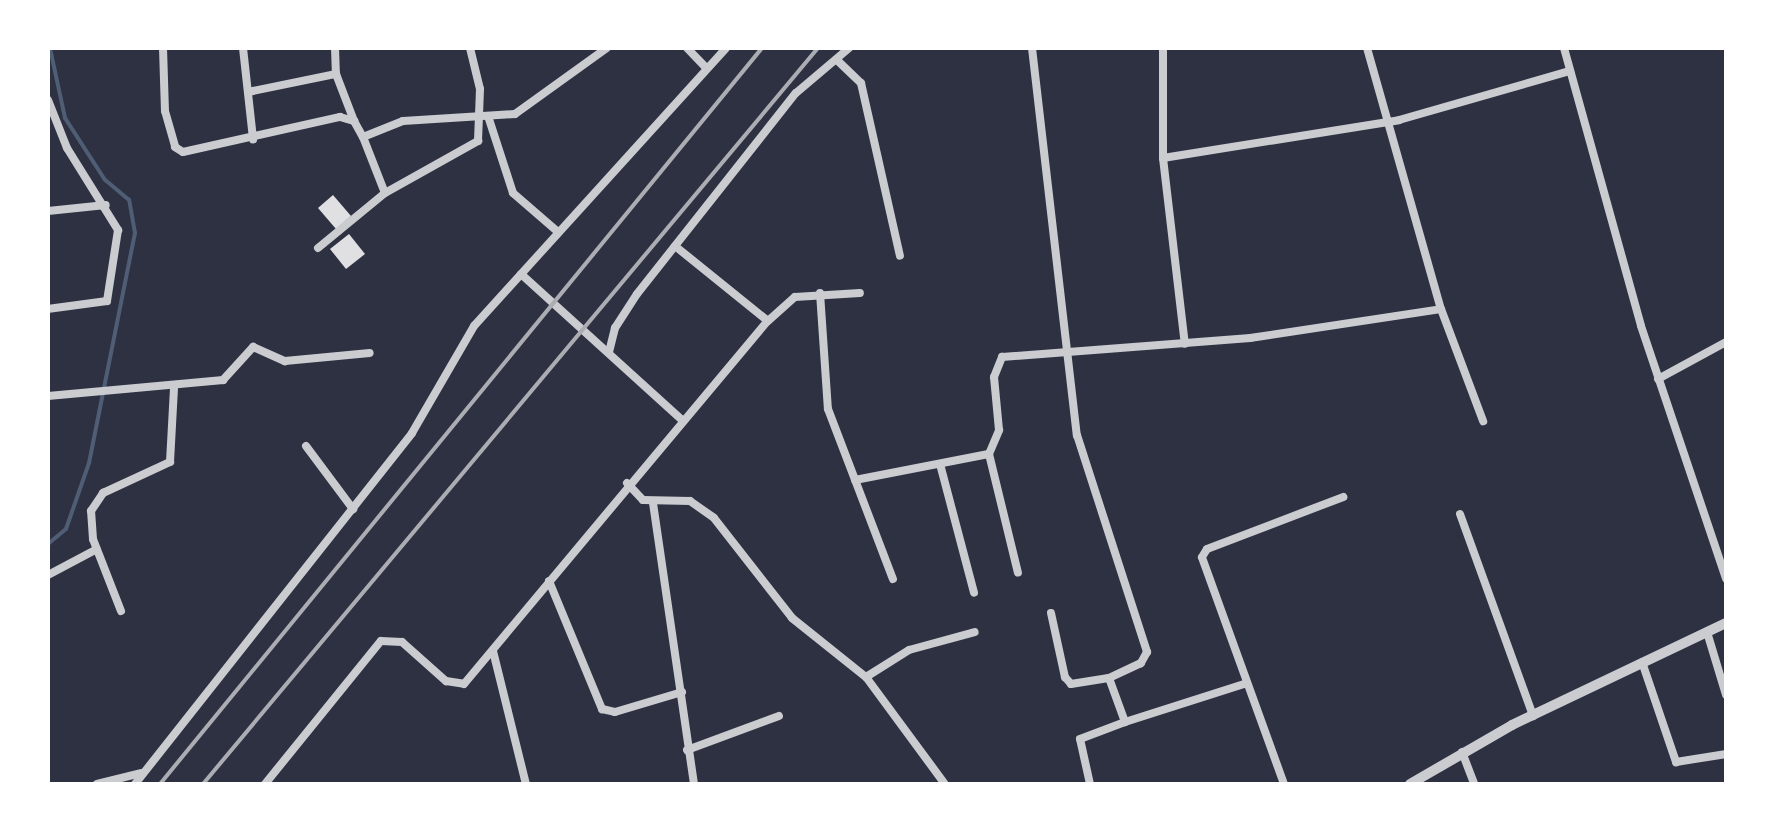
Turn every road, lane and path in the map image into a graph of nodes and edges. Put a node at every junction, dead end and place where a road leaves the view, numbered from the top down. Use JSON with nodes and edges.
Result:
{"nodes":[{"id":1,"x":163,"y":48,"type":"edge"},
{"id":2,"x":243,"y":48,"type":"edge"},
{"id":3,"x":335,"y":48,"type":"edge"},
{"id":4,"x":470,"y":48,"type":"edge"},
{"id":5,"x":607,"y":48,"type":"edge"},
{"id":6,"x":687,"y":48,"type":"edge"},
{"id":7,"x":726,"y":48,"type":"edge"},
{"id":8,"x":849,"y":48,"type":"edge"},
{"id":9,"x":1032,"y":48,"type":"edge"},
{"id":10,"x":1164,"y":48,"type":"edge"},
{"id":11,"x":1367,"y":48,"type":"edge"},
{"id":12,"x":1564,"y":48,"type":"edge"},
{"id":13,"x":838,"y":61,"type":"junction"},
{"id":14,"x":706,"y":68,"type":"junction"},
{"id":15,"x":1570,"y":71,"type":"junction"},
{"id":16,"x":336,"y":74,"type":"junction"},
{"id":17,"x":248,"y":92,"type":"junction"},
{"id":18,"x":48,"y":100,"type":"edge"},
{"id":19,"x":485,"y":116,"type":"junction"},
{"id":20,"x":354,"y":121,"type":"junction"},
{"id":21,"x":1390,"y":122,"type":"junction"},
{"id":22,"x":363,"y":137,"type":"junction"},
{"id":23,"x":254,"y":139,"type":"junction"},
{"id":24,"x":1163,"y":158,"type":"junction"},
{"id":25,"x":385,"y":193,"type":"junction"},
{"id":26,"x":106,"y":205,"type":"junction"},
{"id":27,"x":48,"y":211,"type":"edge"},
{"id":28,"x":558,"y":232,"type":"junction"},
{"id":29,"x":675,"y":246,"type":"junction"},
{"id":30,"x":318,"y":248,"type":"dead end"},
{"id":31,"x":900,"y":256,"type":"dead end"},
{"id":32,"x":521,"y":274,"type":"junction"},
{"id":33,"x":820,"y":293,"type":"junction"},
{"id":34,"x":860,"y":293,"type":"dead end"},
{"id":35,"x":48,"y":309,"type":"edge"},
{"id":36,"x":1441,"y":309,"type":"junction"},
{"id":37,"x":768,"y":320,"type":"junction"},
{"id":38,"x":1726,"y":342,"type":"edge"},
{"id":39,"x":1186,"y":344,"type":"junction"},
{"id":40,"x":609,"y":352,"type":"junction"},
{"id":41,"x":370,"y":353,"type":"dead end"},
{"id":42,"x":1070,"y":353,"type":"junction"},
{"id":43,"x":1658,"y":379,"type":"junction"},
{"id":44,"x":174,"y":387,"type":"junction"},
{"id":45,"x":48,"y":396,"type":"edge"},
{"id":46,"x":1483,"y":421,"type":"dead end"},
{"id":47,"x":680,"y":422,"type":"junction"},
{"id":48,"x":306,"y":446,"type":"dead end"},
{"id":49,"x":989,"y":454,"type":"junction"},
{"id":50,"x":940,"y":464,"type":"junction"},
{"id":51,"x":855,"y":480,"type":"junction"},
{"id":52,"x":627,"y":483,"type":"junction"},
{"id":53,"x":1343,"y":496,"type":"dead end"},
{"id":54,"x":653,"y":503,"type":"junction"},
{"id":55,"x":353,"y":508,"type":"junction"},
{"id":56,"x":1460,"y":514,"type":"dead end"},
{"id":57,"x":97,"y":549,"type":"junction"},
{"id":58,"x":1018,"y":574,"type":"dead end"},
{"id":59,"x":48,"y":575,"type":"edge"},
{"id":60,"x":894,"y":579,"type":"dead end"},
{"id":61,"x":1726,"y":579,"type":"edge"},
{"id":62,"x":549,"y":581,"type":"junction"},
{"id":63,"x":974,"y":592,"type":"dead end"},
{"id":64,"x":121,"y":611,"type":"dead end"},
{"id":65,"x":1051,"y":613,"type":"dead end"},
{"id":66,"x":1726,"y":623,"type":"edge"},
{"id":67,"x":975,"y":632,"type":"dead end"},
{"id":68,"x":1707,"y":632,"type":"junction"},
{"id":69,"x":493,"y":651,"type":"junction"},
{"id":70,"x":1642,"y":662,"type":"junction"},
{"id":71,"x":866,"y":677,"type":"junction"},
{"id":72,"x":1109,"y":678,"type":"junction"},
{"id":73,"x":1244,"y":684,"type":"junction"},
{"id":74,"x":682,"y":692,"type":"junction"},
{"id":75,"x":1726,"y":695,"type":"edge"},
{"id":76,"x":780,"y":716,"type":"dead end"},
{"id":77,"x":1532,"y":716,"type":"junction"},
{"id":78,"x":1125,"y":722,"type":"junction"},
{"id":79,"x":687,"y":750,"type":"junction"},
{"id":80,"x":1462,"y":752,"type":"junction"},
{"id":81,"x":1726,"y":754,"type":"edge"},
{"id":82,"x":144,"y":773,"type":"junction"},
{"id":83,"x":97,"y":784,"type":"edge"},
{"id":84,"x":135,"y":784,"type":"edge"},
{"id":85,"x":265,"y":784,"type":"edge"},
{"id":86,"x":526,"y":784,"type":"edge"},
{"id":87,"x":694,"y":784,"type":"edge"},
{"id":88,"x":944,"y":784,"type":"edge"},
{"id":89,"x":1090,"y":784,"type":"edge"},
{"id":90,"x":1284,"y":784,"type":"edge"},
{"id":91,"x":1410,"y":784,"type":"edge"},
{"id":92,"x":1474,"y":784,"type":"edge"}],
"edges":[{"from":1,"to":23,"type":"street"},
{"from":2,"to":17,"type":"street"},
{"from":3,"to":16,"type":"street"},
{"from":4,"to":19,"type":"street"},
{"from":5,"to":19,"type":"street"},
{"from":6,"to":14,"type":"street"},
{"from":7,"to":14,"type":"street"},
{"from":8,"to":13,"type":"street"},
{"from":9,"to":42,"type":"street"},
{"from":10,"to":24,"type":"street"},
{"from":11,"to":21,"type":"street"},
{"from":12,"to":15,"type":"street"},
{"from":13,"to":29,"type":"street"},
{"from":13,"to":31,"type":"street"},
{"from":14,"to":28,"type":"street"},
{"from":15,"to":21,"type":"street"},
{"from":15,"to":43,"type":"street"},
{"from":16,"to":17,"type":"street"},
{"from":16,"to":20,"type":"street"},
{"from":17,"to":23,"type":"street"},
{"from":18,"to":26,"type":"street"},
{"from":19,"to":22,"type":"street"},
{"from":19,"to":25,"type":"street"},
{"from":19,"to":28,"type":"street"},
{"from":20,"to":22,"type":"street"},
{"from":20,"to":23,"type":"street"},
{"from":21,"to":24,"type":"street"},
{"from":21,"to":36,"type":"street"},
{"from":22,"to":25,"type":"street"},
{"from":24,"to":39,"type":"street"},
{"from":25,"to":30,"type":"street"},
{"from":26,"to":27,"type":"street"},
{"from":26,"to":35,"type":"street"},
{"from":28,"to":32,"type":"street"},
{"from":29,"to":37,"type":"street"},
{"from":29,"to":40,"type":"street"},
{"from":32,"to":40,"type":"street"},
{"from":32,"to":55,"type":"street"},
{"from":33,"to":34,"type":"street"},
{"from":33,"to":37,"type":"street"},
{"from":33,"to":51,"type":"street"},
{"from":36,"to":39,"type":"street"},
{"from":36,"to":46,"type":"street"},
{"from":37,"to":47,"type":"street"},
{"from":38,"to":43,"type":"street"},
{"from":39,"to":42,"type":"street"},
{"from":40,"to":47,"type":"street"},
{"from":41,"to":44,"type":"street"},
{"from":42,"to":49,"type":"street"},
{"from":42,"to":72,"type":"street"},
{"from":43,"to":61,"type":"street"},
{"from":44,"to":45,"type":"street"},
{"from":44,"to":57,"type":"street"},
{"from":47,"to":52,"type":"street"},
{"from":48,"to":55,"type":"street"},
{"from":49,"to":50,"type":"street"},
{"from":49,"to":58,"type":"street"},
{"from":50,"to":51,"type":"street"},
{"from":50,"to":63,"type":"street"},
{"from":51,"to":60,"type":"street"},
{"from":52,"to":54,"type":"street"},
{"from":52,"to":62,"type":"street"},
{"from":53,"to":73,"type":"street"},
{"from":54,"to":71,"type":"street"},
{"from":54,"to":74,"type":"street"},
{"from":55,"to":82,"type":"street"},
{"from":56,"to":77,"type":"street"},
{"from":57,"to":59,"type":"street"},
{"from":57,"to":64,"type":"street"},
{"from":62,"to":69,"type":"street"},
{"from":62,"to":74,"type":"street"},
{"from":65,"to":72,"type":"street"},
{"from":66,"to":68,"type":"street"},
{"from":67,"to":71,"type":"street"},
{"from":68,"to":70,"type":"street"},
{"from":68,"to":75,"type":"street"},
{"from":69,"to":85,"type":"street"},
{"from":69,"to":86,"type":"street"},
{"from":70,"to":77,"type":"street"},
{"from":70,"to":81,"type":"street"},
{"from":71,"to":88,"type":"street"},
{"from":72,"to":78,"type":"street"},
{"from":73,"to":78,"type":"street"},
{"from":73,"to":90,"type":"street"},
{"from":74,"to":79,"type":"street"},
{"from":76,"to":79,"type":"street"},
{"from":77,"to":80,"type":"street"},
{"from":78,"to":89,"type":"street"},
{"from":79,"to":87,"type":"street"},
{"from":80,"to":91,"type":"street"},
{"from":80,"to":92,"type":"street"},
{"from":82,"to":83,"type":"street"},
{"from":82,"to":84,"type":"street"}]}
